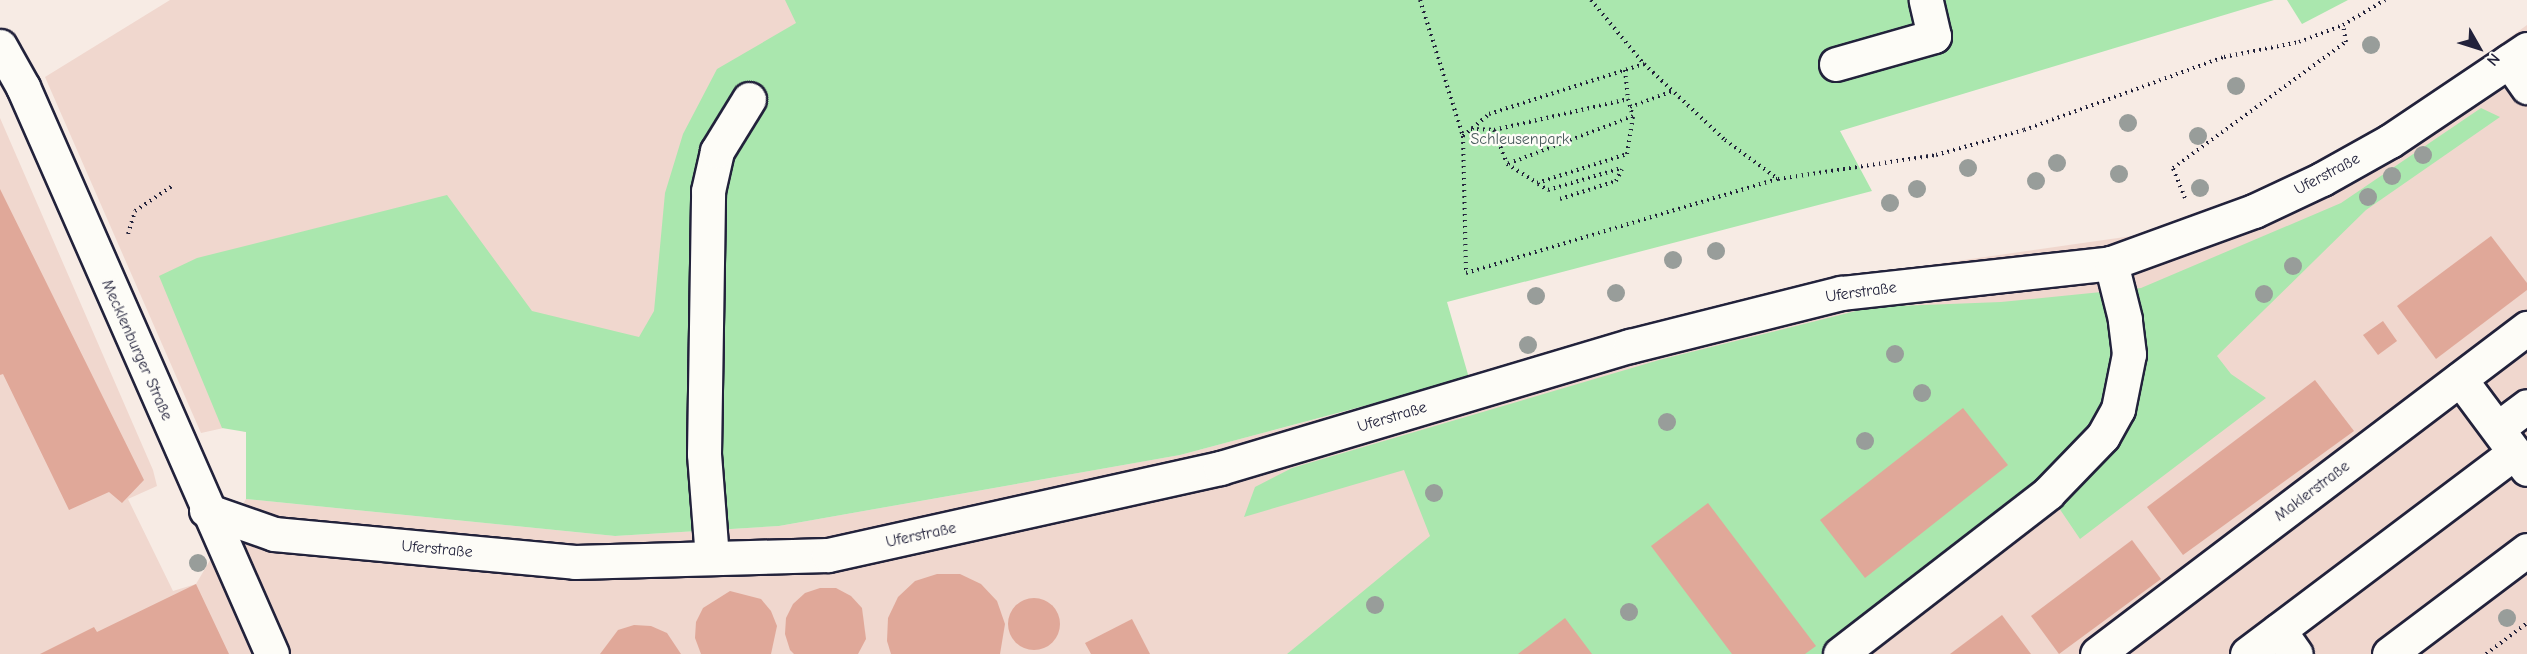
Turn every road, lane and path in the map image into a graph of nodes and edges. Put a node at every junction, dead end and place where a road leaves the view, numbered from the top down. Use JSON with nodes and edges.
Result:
{"nodes":[{"id":1,"x":1420,"y":0,"type":"edge"},
{"id":2,"x":1591,"y":0,"type":"edge"},
{"id":3,"x":1926,"y":0,"type":"edge"},
{"id":4,"x":2385,"y":0,"type":"edge"},
{"id":5,"x":2343,"y":25,"type":"junction"},
{"id":6,"x":0,"y":46,"type":"edge"},
{"id":7,"x":1644,"y":64,"type":"junction"},
{"id":8,"x":1836,"y":64,"type":"dead end"},
{"id":9,"x":2521,"y":66,"type":"edge"},
{"id":10,"x":1625,"y":70,"type":"junction"},
{"id":11,"x":1673,"y":91,"type":"junction"},
{"id":12,"x":749,"y":99,"type":"dead end"},
{"id":13,"x":1628,"y":99,"type":"junction"},
{"id":14,"x":1630,"y":107,"type":"junction"},
{"id":15,"x":1633,"y":116,"type":"junction"},
{"id":16,"x":1471,"y":129,"type":"junction"},
{"id":17,"x":1494,"y":130,"type":"junction"},
{"id":18,"x":1463,"y":136,"type":"junction"},
{"id":19,"x":1507,"y":164,"type":"junction"},
{"id":20,"x":2173,"y":168,"type":"dead end"},
{"id":21,"x":1778,"y":179,"type":"junction"},
{"id":22,"x":1537,"y":183,"type":"junction"},
{"id":23,"x":1560,"y":199,"type":"dead end"},
{"id":24,"x":2111,"y":263,"type":"junction"},
{"id":25,"x":2527,"y":328,"type":"edge"},
{"id":26,"x":2460,"y":379,"type":"junction"},
{"id":27,"x":2527,"y":406,"type":"edge"},
{"id":28,"x":2513,"y":450,"type":"edge"},
{"id":29,"x":206,"y":510,"type":"junction"},
{"id":30,"x":2527,"y":550,"type":"edge"},
{"id":31,"x":712,"y":558,"type":"junction"},
{"id":32,"x":2527,"y":623,"type":"edge"},
{"id":33,"x":2288,"y":642,"type":"edge"},
{"id":34,"x":2112,"y":649,"type":"edge"},
{"id":35,"x":272,"y":654,"type":"edge"},
{"id":36,"x":1840,"y":654,"type":"edge"},
{"id":37,"x":2247,"y":654,"type":"edge"},
{"id":38,"x":2389,"y":654,"type":"edge"},
{"id":39,"x":2486,"y":654,"type":"edge"}],
"edges":[{"from":1,"to":18,"type":"path"},
{"from":2,"to":7,"type":"path"},
{"from":3,"to":8,"type":"street"},
{"from":4,"to":5,"type":"path"},
{"from":5,"to":20,"type":"path"},
{"from":5,"to":21,"type":"path"},
{"from":6,"to":29,"type":"street","name":"Mecklenburger Straße"},
{"from":7,"to":10,"type":"path"},
{"from":7,"to":11,"type":"path"},
{"from":9,"to":24,"type":"street","name":"Uferstraße"},
{"from":10,"to":13,"type":"path"},
{"from":10,"to":16,"type":"path"},
{"from":11,"to":14,"type":"path"},
{"from":11,"to":21,"type":"path"},
{"from":12,"to":31,"type":"street"},
{"from":13,"to":14,"type":"path"},
{"from":13,"to":17,"type":"path"},
{"from":14,"to":15,"type":"path"},
{"from":15,"to":19,"type":"path"},
{"from":15,"to":22,"type":"path"},
{"from":16,"to":17,"type":"path"},
{"from":16,"to":18,"type":"path"},
{"from":17,"to":19,"type":"path"},
{"from":18,"to":21,"type":"path"},
{"from":19,"to":22,"type":"path"},
{"from":22,"to":23,"type":"path"},
{"from":24,"to":31,"type":"street","name":"Uferstraße"},
{"from":24,"to":36,"type":"street"},
{"from":25,"to":26,"type":"street","name":"Maklerstraße"},
{"from":26,"to":28,"type":"street"},
{"from":26,"to":34,"type":"street","name":"Maklerstraße"},
{"from":27,"to":28,"type":"street"},
{"from":28,"to":33,"type":"street"},
{"from":29,"to":31,"type":"street","name":"Uferstraße"},
{"from":29,"to":35,"type":"street","name":"Mecklenburger Straße"},
{"from":30,"to":38,"type":"street"},
{"from":32,"to":39,"type":"path"},
{"from":33,"to":37,"type":"street"}]}
